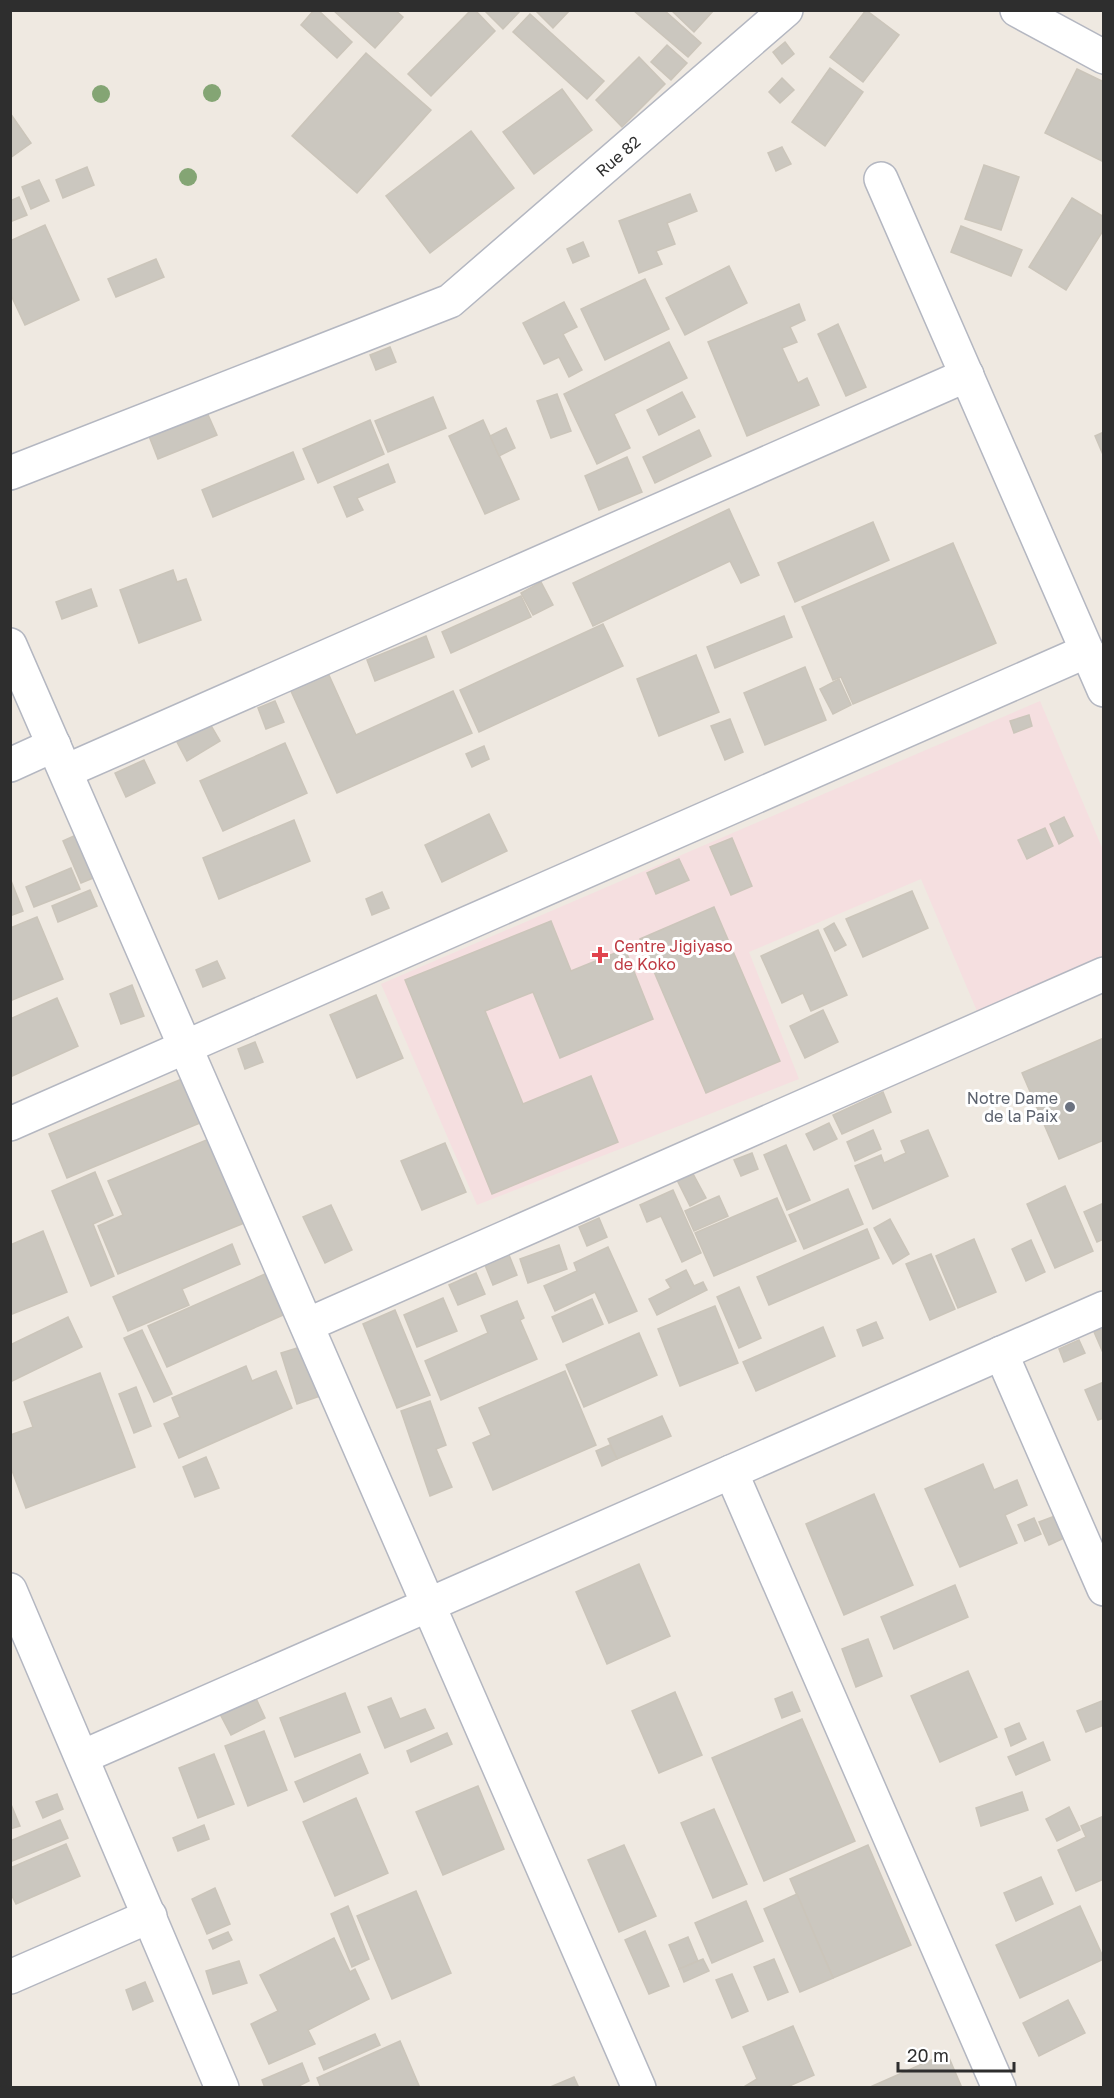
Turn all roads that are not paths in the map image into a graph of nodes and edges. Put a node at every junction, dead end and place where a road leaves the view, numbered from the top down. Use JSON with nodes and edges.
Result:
{"nodes":[{"id":1,"x":786,"y":10,"type":"edge"},
{"id":2,"x":1017,"y":10,"type":"edge"},
{"id":3,"x":1104,"y":57,"type":"edge"},
{"id":4,"x":881,"y":178,"type":"dead end"},
{"id":5,"x":967,"y":375,"type":"junction"},
{"id":6,"x":10,"y":473,"type":"edge"},
{"id":7,"x":10,"y":645,"type":"edge"},
{"id":8,"x":1087,"y":651,"type":"junction"},
{"id":9,"x":1104,"y":690,"type":"edge"},
{"id":10,"x":60,"y":758,"type":"junction"},
{"id":11,"x":10,"y":765,"type":"edge"},
{"id":12,"x":1104,"y":974,"type":"edge"},
{"id":13,"x":186,"y":1048,"type":"junction"},
{"id":14,"x":10,"y":1124,"type":"edge"},
{"id":15,"x":1104,"y":1308,"type":"edge"},
{"id":16,"x":306,"y":1325,"type":"junction"},
{"id":17,"x":1001,"y":1353,"type":"junction"},
{"id":18,"x":731,"y":1472,"type":"junction"},
{"id":19,"x":1104,"y":1589,"type":"edge"},
{"id":20,"x":10,"y":1590,"type":"edge"},
{"id":21,"x":429,"y":1605,"type":"junction"},
{"id":22,"x":82,"y":1757,"type":"junction"},
{"id":23,"x":150,"y":1916,"type":"junction"},
{"id":24,"x":10,"y":1977,"type":"edge"},
{"id":25,"x":222,"y":2088,"type":"edge"},
{"id":26,"x":639,"y":2088,"type":"edge"},
{"id":27,"x":999,"y":2088,"type":"edge"}],
"edges":[{"from":1,"to":6,"type":"street","name":"Rue 82"},
{"from":2,"to":3,"type":"street"},
{"from":4,"to":5,"type":"street"},
{"from":5,"to":8,"type":"street"},
{"from":5,"to":10,"type":"street"},
{"from":7,"to":10,"type":"street"},
{"from":8,"to":9,"type":"street"},
{"from":8,"to":13,"type":"street"},
{"from":10,"to":11,"type":"street"},
{"from":10,"to":13,"type":"street"},
{"from":12,"to":16,"type":"street"},
{"from":13,"to":14,"type":"street"},
{"from":13,"to":16,"type":"street"},
{"from":15,"to":17,"type":"street"},
{"from":16,"to":21,"type":"street"},
{"from":17,"to":18,"type":"street"},
{"from":17,"to":19,"type":"street"},
{"from":18,"to":21,"type":"street"},
{"from":18,"to":27,"type":"street"},
{"from":20,"to":22,"type":"street"},
{"from":21,"to":22,"type":"street"},
{"from":21,"to":26,"type":"street"},
{"from":22,"to":23,"type":"street"},
{"from":23,"to":24,"type":"street"},
{"from":23,"to":25,"type":"street"}]}
